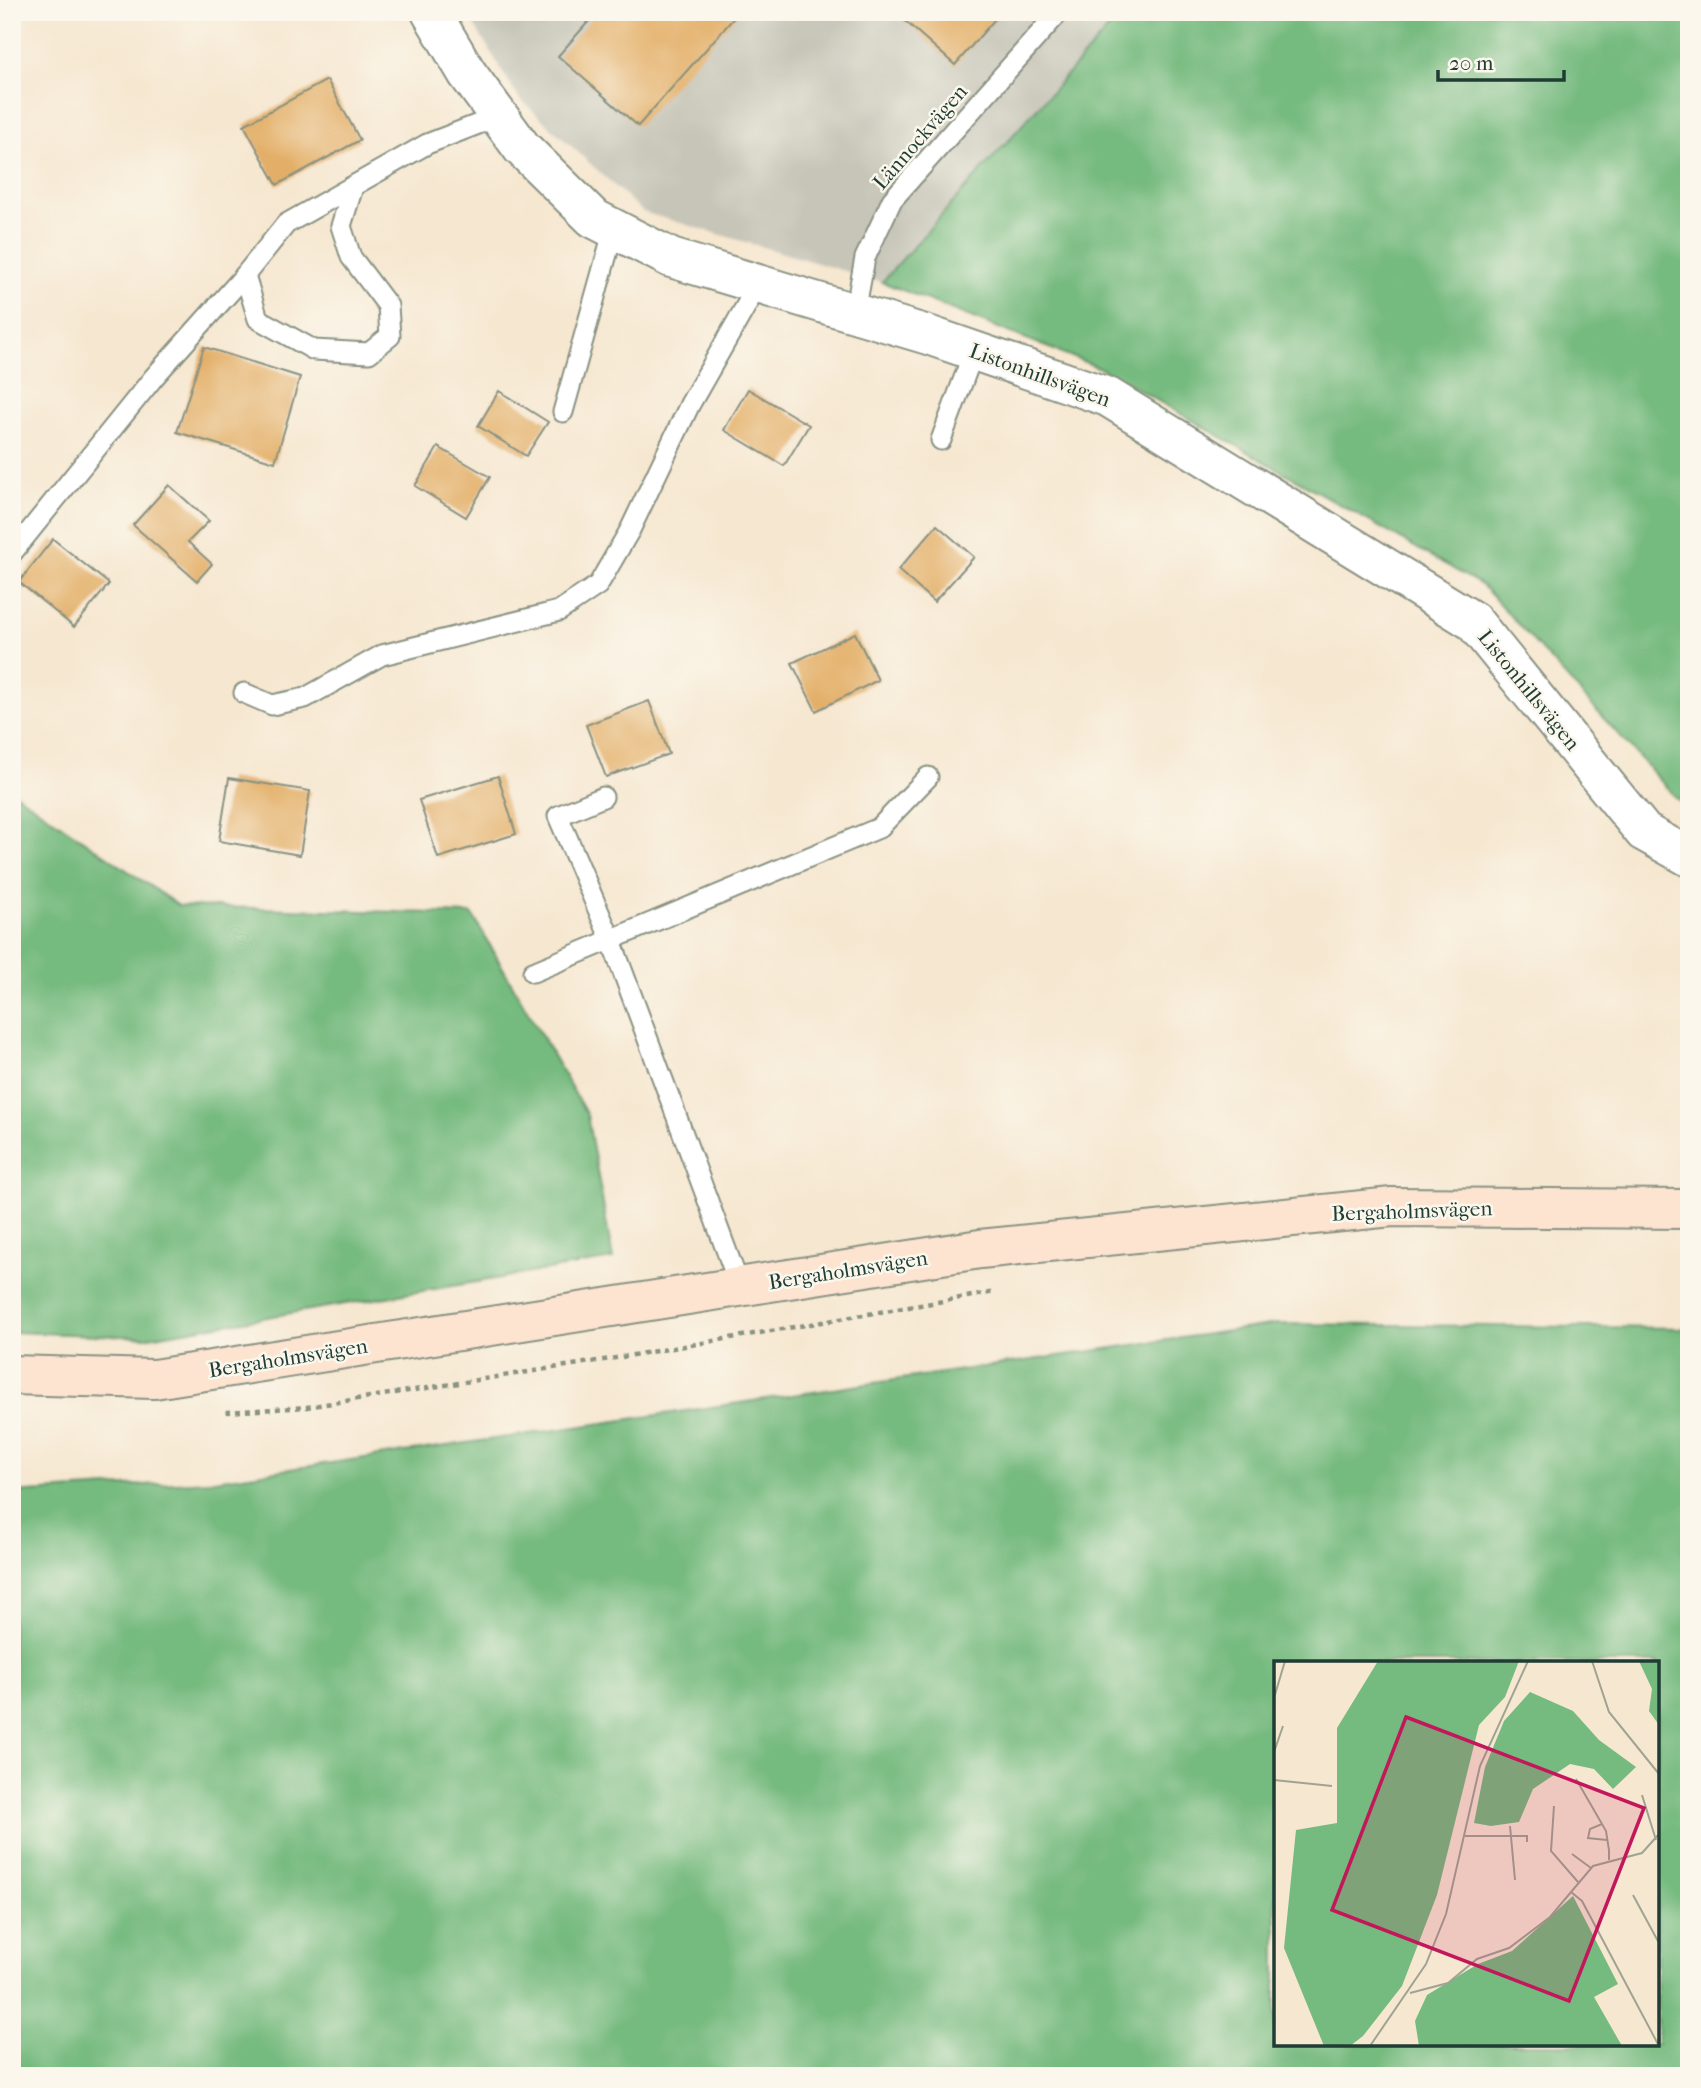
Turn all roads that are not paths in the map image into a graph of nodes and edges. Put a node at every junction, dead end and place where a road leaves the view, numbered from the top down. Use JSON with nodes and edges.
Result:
{"nodes":[{"id":1,"x":431,"y":12,"type":"edge"},
{"id":2,"x":1059,"y":12,"type":"edge"},
{"id":3,"x":499,"y":116,"type":"junction"},
{"id":4,"x":353,"y":187,"type":"junction"},
{"id":5,"x":614,"y":229,"type":"junction"},
{"id":6,"x":245,"y":275,"type":"junction"},
{"id":7,"x":759,"y":283,"type":"junction"},
{"id":8,"x":855,"y":312,"type":"junction"},
{"id":9,"x":974,"y":351,"type":"junction"},
{"id":10,"x":563,"y":412,"type":"dead end"},
{"id":11,"x":941,"y":440,"type":"dead end"},
{"id":12,"x":12,"y":554,"type":"edge"},
{"id":13,"x":244,"y":693,"type":"dead end"},
{"id":14,"x":928,"y":777,"type":"dead end"},
{"id":15,"x":603,"y":797,"type":"dead end"},
{"id":16,"x":1689,"y":857,"type":"edge"},
{"id":17,"x":611,"y":940,"type":"junction"},
{"id":18,"x":533,"y":972,"type":"dead end"},
{"id":19,"x":1689,"y":1209,"type":"edge"},
{"id":20,"x":740,"y":1287,"type":"junction"},
{"id":21,"x":12,"y":1375,"type":"edge"}],
"edges":[{"from":1,"to":3,"type":"street","name":"Listonhillsvägen"},
{"from":2,"to":8,"type":"lane","name":"Lännockvägen"},
{"from":3,"to":4,"type":"lane"},
{"from":3,"to":5,"type":"street","name":"Listonhillsvägen"},
{"from":4,"to":6,"type":"lane"},
{"from":4,"to":6,"type":"lane"},
{"from":5,"to":7,"type":"street","name":"Listonhillsvägen"},
{"from":5,"to":10,"type":"lane"},
{"from":6,"to":12,"type":"lane"},
{"from":7,"to":8,"type":"street","name":"Listonhillsvägen"},
{"from":7,"to":13,"type":"lane"},
{"from":8,"to":9,"type":"street","name":"Listonhillsvägen"},
{"from":9,"to":11,"type":"lane"},
{"from":9,"to":16,"type":"street","name":"Listonhillsvägen"},
{"from":14,"to":17,"type":"lane"},
{"from":15,"to":17,"type":"lane"},
{"from":17,"to":18,"type":"lane"},
{"from":17,"to":20,"type":"lane"},
{"from":19,"to":20,"type":"main road","name":"Bergaholmsvägen"},
{"from":20,"to":21,"type":"main road","name":"Bergaholmsvägen"}]}
